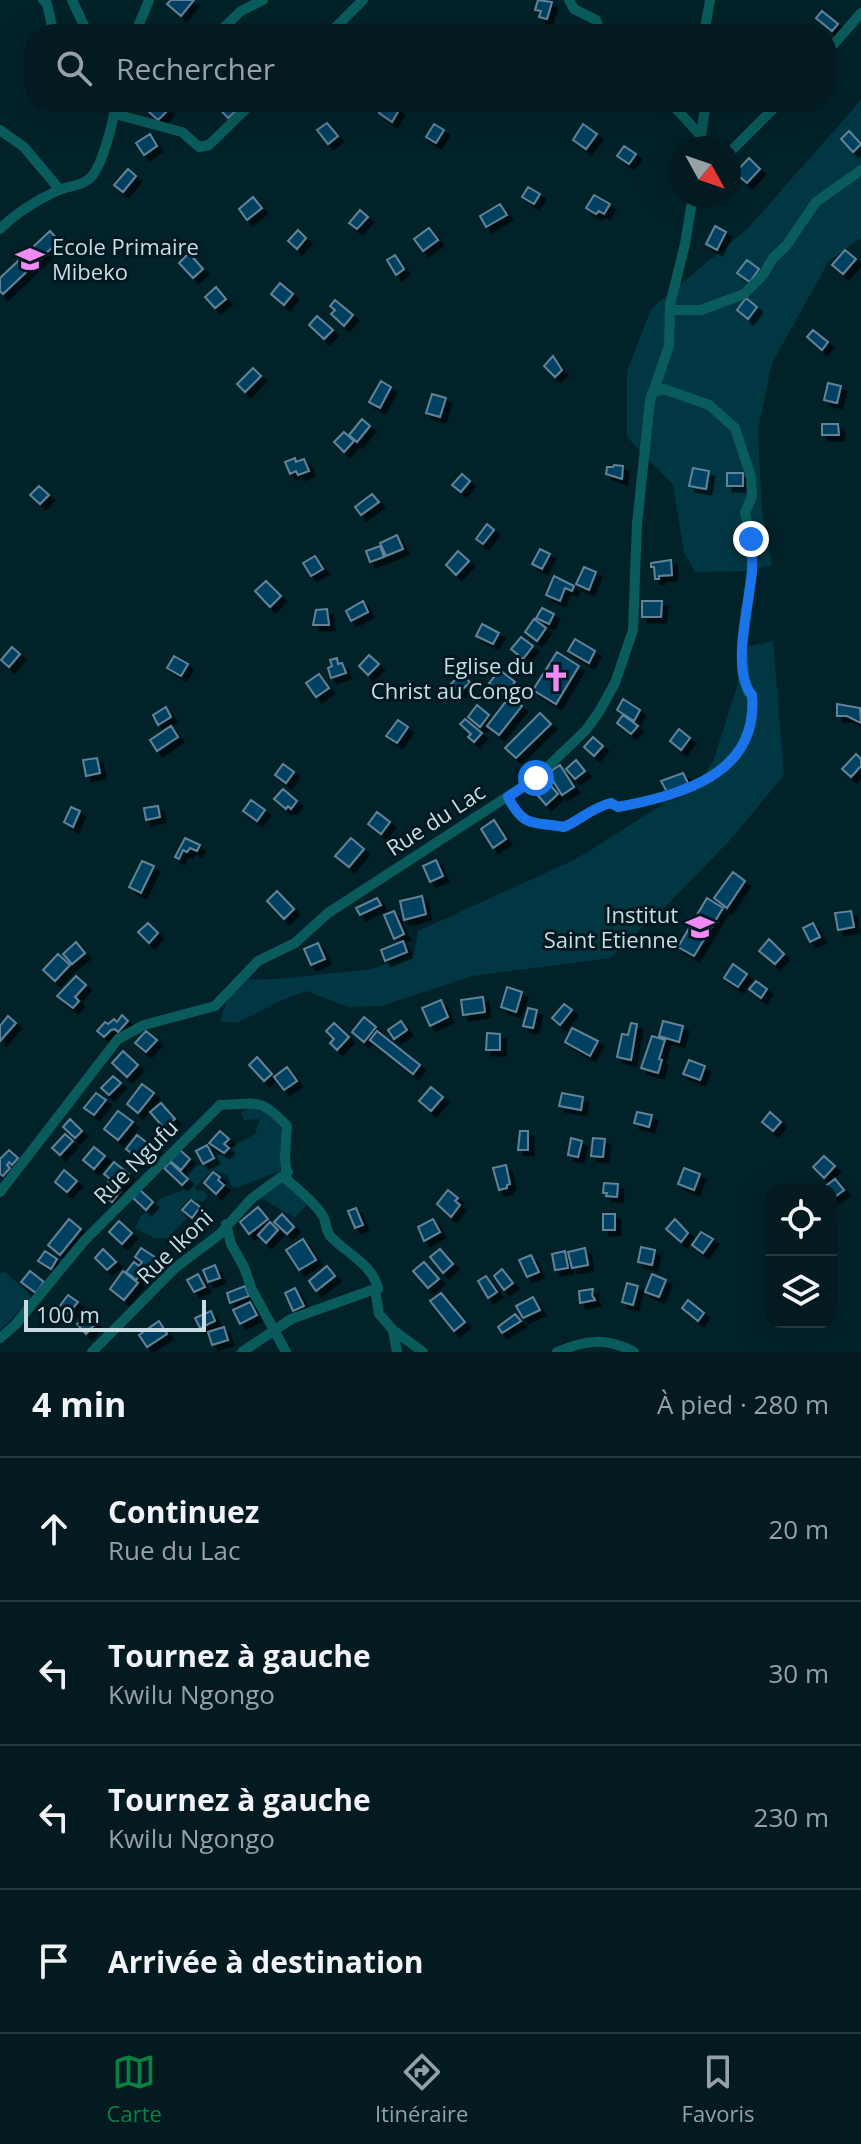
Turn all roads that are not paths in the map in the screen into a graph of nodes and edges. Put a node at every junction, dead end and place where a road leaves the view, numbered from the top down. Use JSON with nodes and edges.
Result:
{"nodes":[{"id":1,"x":43,"y":0,"type":"edge"},
{"id":2,"x":72,"y":0,"type":"edge"},
{"id":3,"x":149,"y":0,"type":"edge"},
{"id":4,"x":263,"y":0,"type":"edge"},
{"id":5,"x":363,"y":0,"type":"edge"},
{"id":6,"x":569,"y":0,"type":"edge"},
{"id":7,"x":710,"y":0,"type":"edge"},
{"id":8,"x":241,"y":6,"type":"edge"},
{"id":9,"x":861,"y":13,"type":"edge"},
{"id":10,"x":52,"y":24,"type":"edge"},
{"id":11,"x":83,"y":24,"type":"edge"},
{"id":12,"x":139,"y":24,"type":"edge"},
{"id":13,"x":226,"y":24,"type":"edge"},
{"id":14,"x":339,"y":24,"type":"edge"},
{"id":15,"x":597,"y":24,"type":"edge"},
{"id":16,"x":706,"y":24,"type":"edge"},
{"id":17,"x":837,"y":41,"type":"edge"},
{"id":18,"x":115,"y":112,"type":"edge"},
{"id":19,"x":127,"y":112,"type":"edge"},
{"id":20,"x":243,"y":112,"type":"edge"},
{"id":21,"x":678,"y":112,"type":"edge"},
{"id":22,"x":705,"y":112,"type":"edge"},
{"id":23,"x":770,"y":112,"type":"edge"},
{"id":24,"x":0,"y":130,"type":"edge"},
{"id":25,"x":696,"y":136,"type":"edge"},
{"id":26,"x":702,"y":136,"type":"edge"},
{"id":27,"x":741,"y":141,"type":"edge"},
{"id":28,"x":861,"y":170,"type":"edge"},
{"id":29,"x":60,"y":190,"type":"junction"},
{"id":30,"x":692,"y":208,"type":"edge"},
{"id":31,"x":0,"y":229,"type":"edge"},
{"id":32,"x":670,"y":310,"type":"junction"},
{"id":33,"x":652,"y":393,"type":"junction"},
{"id":34,"x":508,"y":797,"type":"junction"},
{"id":35,"x":288,"y":1172,"type":"junction"},
{"id":36,"x":0,"y":1192,"type":"edge"},
{"id":37,"x":226,"y":1224,"type":"junction"},
{"id":38,"x":375,"y":1289,"type":"junction"},
{"id":39,"x":276,"y":1330,"type":"junction"},
{"id":40,"x":393,"y":1330,"type":"junction"},
{"id":41,"x":0,"y":1338,"type":"edge"},
{"id":42,"x":92,"y":1352,"type":"edge"},
{"id":43,"x":242,"y":1352,"type":"edge"},
{"id":44,"x":286,"y":1352,"type":"edge"},
{"id":45,"x":397,"y":1352,"type":"edge"},
{"id":46,"x":423,"y":1352,"type":"edge"},
{"id":47,"x":557,"y":1352,"type":"edge"},
{"id":48,"x":634,"y":1352,"type":"edge"}],
"edges":[{"from":1,"to":10,"type":"street"},
{"from":2,"to":11,"type":"street"},
{"from":3,"to":12,"type":"street"},
{"from":4,"to":8,"type":"street"},
{"from":5,"to":14,"type":"street"},
{"from":6,"to":15,"type":"street"},
{"from":7,"to":16,"type":"street"},
{"from":8,"to":13,"type":"street"},
{"from":9,"to":17,"type":"street"},
{"from":18,"to":29,"type":"street"},
{"from":19,"to":20,"type":"street"},
{"from":21,"to":25,"type":"street"},
{"from":22,"to":26,"type":"street"},
{"from":23,"to":27,"type":"street"},
{"from":24,"to":29,"type":"street"},
{"from":28,"to":32,"type":"street"},
{"from":29,"to":31,"type":"street"},
{"from":30,"to":32,"type":"street","name":"Rue du Lac"},
{"from":32,"to":33,"type":"street","name":"Rue du Lac"},
{"from":33,"to":34,"type":"street","name":"Rue du Lac"},
{"from":33,"to":34,"type":"street"},
{"from":34,"to":36,"type":"street","name":"Rue du Lac"},
{"from":35,"to":37,"type":"street","name":"Rue Ikoni"},
{"from":35,"to":38,"type":"street"},
{"from":35,"to":41,"type":"street","name":"Rue Ngufu"},
{"from":37,"to":39,"type":"street"},
{"from":37,"to":42,"type":"street","name":"Rue Ikoni"},
{"from":38,"to":39,"type":"street"},
{"from":38,"to":40,"type":"street"},
{"from":39,"to":43,"type":"street"},
{"from":39,"to":44,"type":"street"},
{"from":40,"to":45,"type":"street"},
{"from":40,"to":46,"type":"street"},
{"from":47,"to":48,"type":"street"}]}
